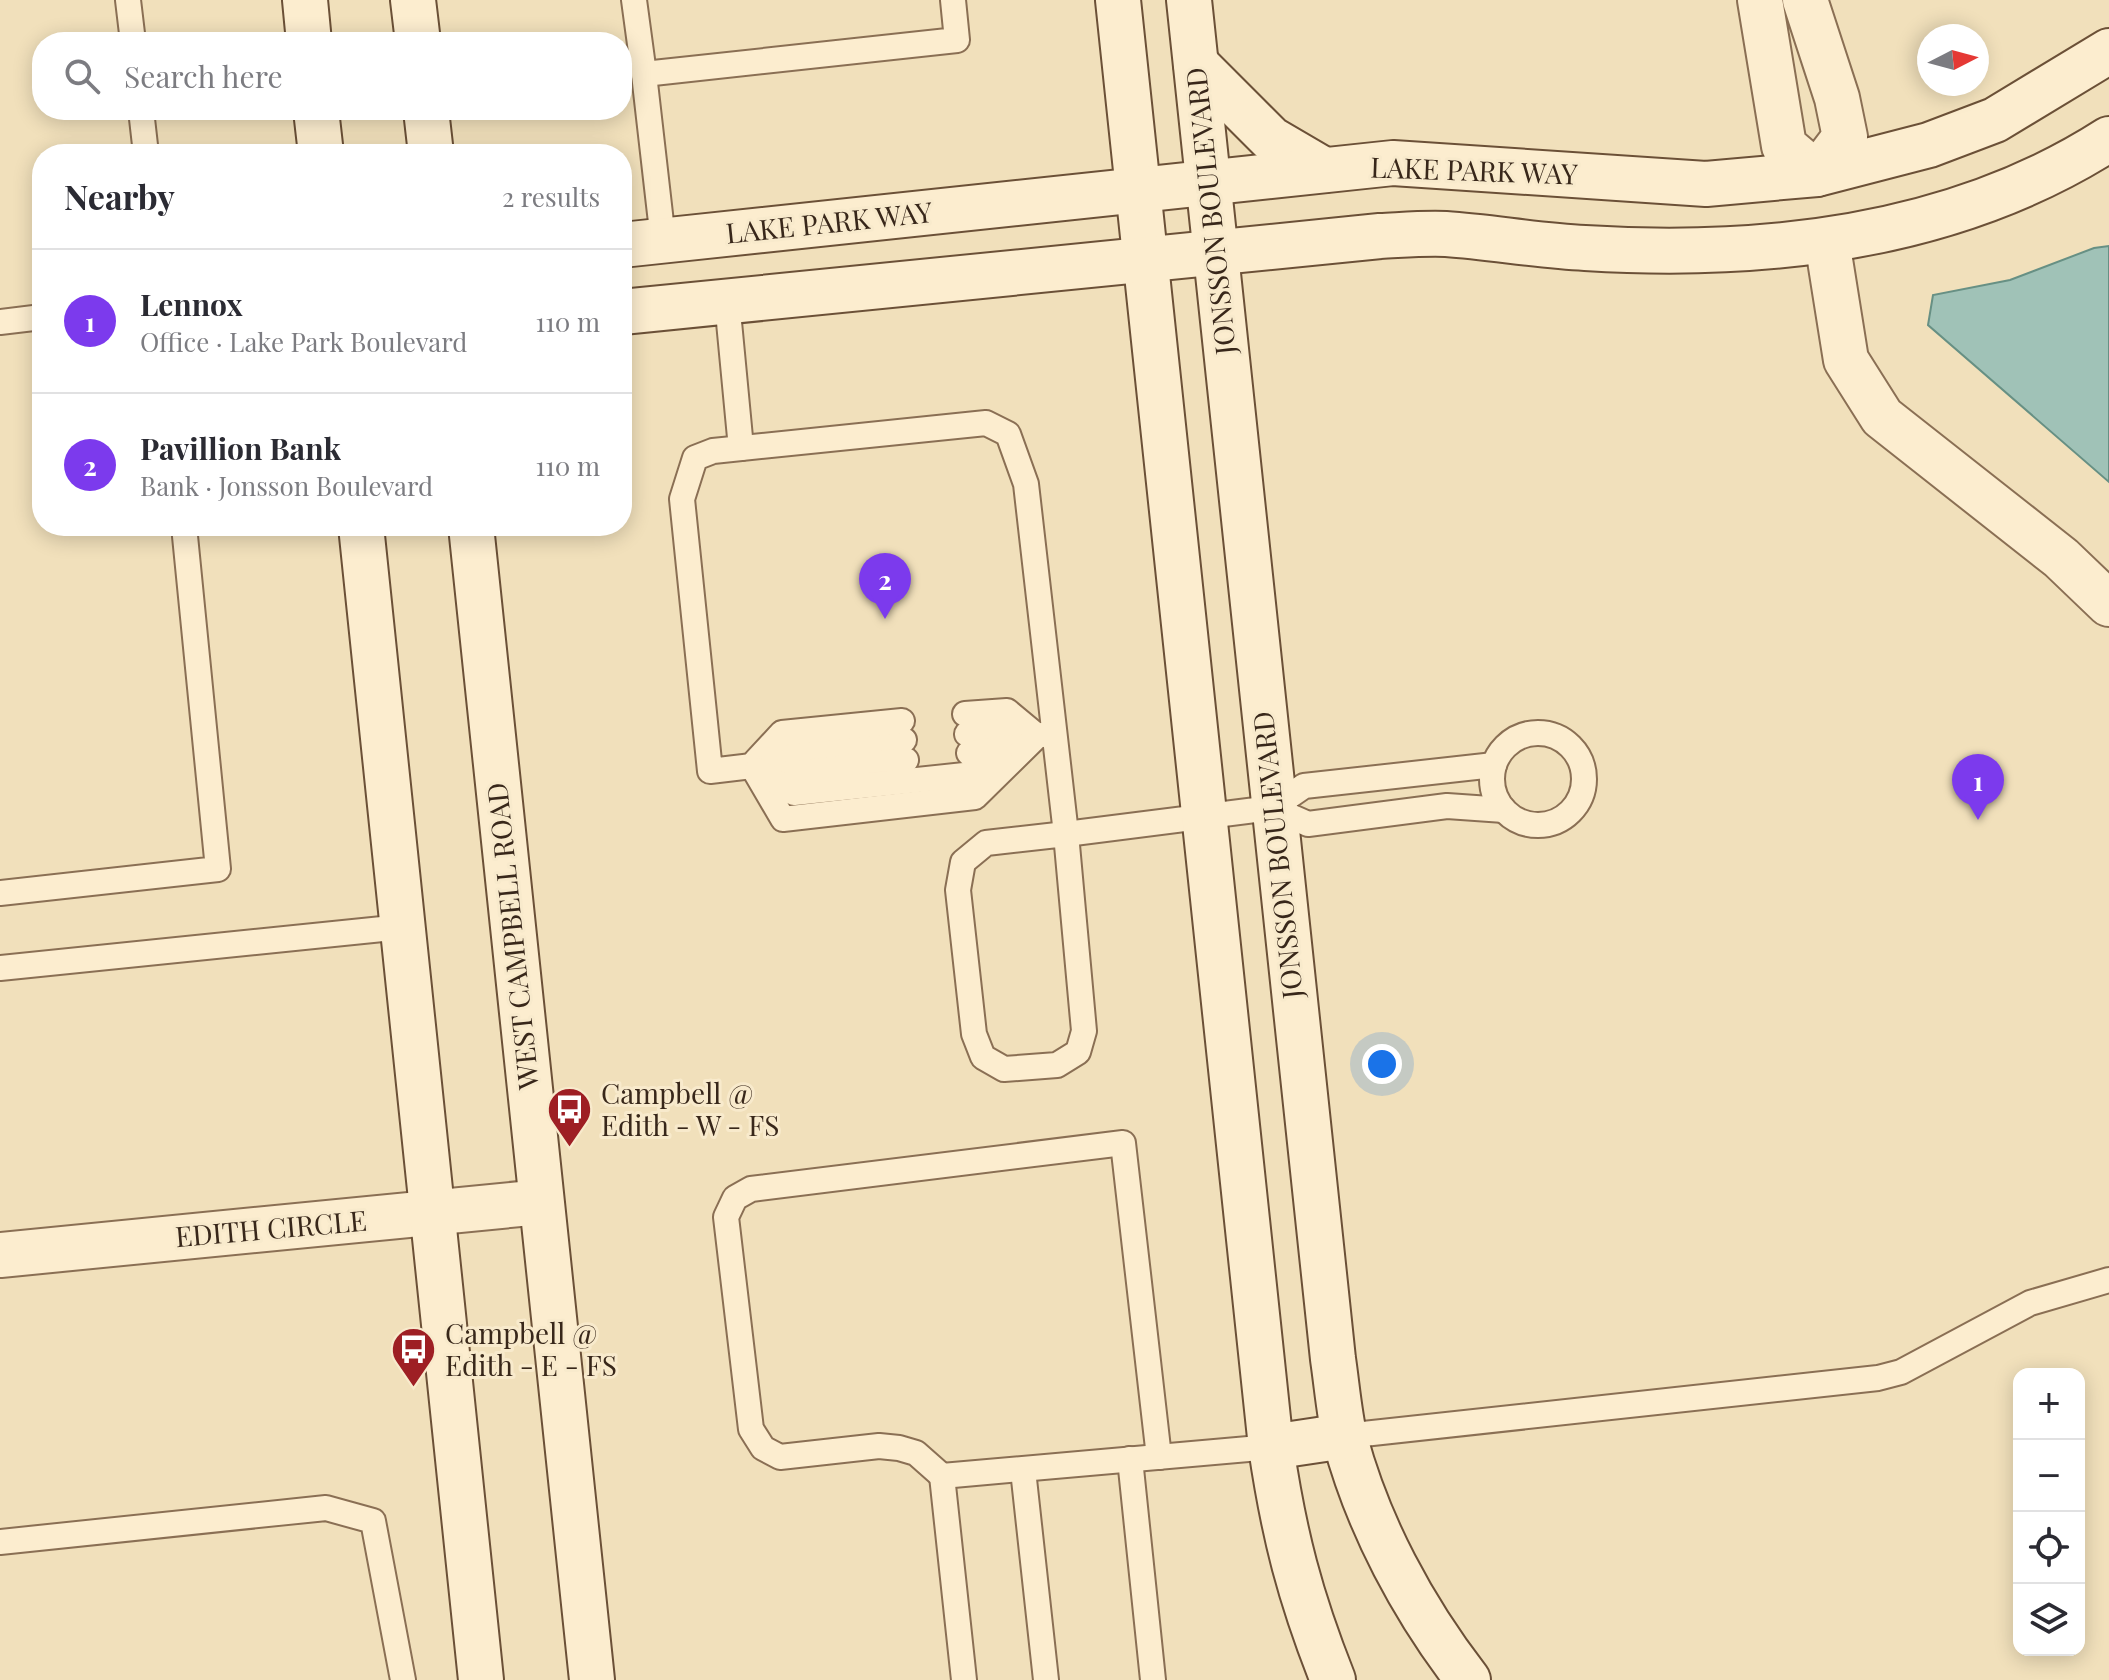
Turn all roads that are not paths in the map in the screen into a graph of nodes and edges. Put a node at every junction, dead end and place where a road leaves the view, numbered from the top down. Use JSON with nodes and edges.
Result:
{"nodes":[{"id":1,"x":128,"y":0,"type":"edge"},
{"id":2,"x":305,"y":0,"type":"edge"},
{"id":3,"x":413,"y":0,"type":"edge"},
{"id":4,"x":634,"y":0,"type":"edge"},
{"id":5,"x":953,"y":0,"type":"edge"},
{"id":6,"x":1118,"y":0,"type":"edge"},
{"id":7,"x":1189,"y":0,"type":"edge"},
{"id":8,"x":1760,"y":0,"type":"edge"},
{"id":9,"x":1805,"y":0,"type":"edge"},
{"id":10,"x":132,"y":32,"type":"edge"},
{"id":11,"x":308,"y":32,"type":"edge"},
{"id":12,"x":417,"y":32,"type":"edge"},
{"id":13,"x":2109,"y":51,"type":"edge"},
{"id":14,"x":1824,"y":56,"type":"junction"},
{"id":15,"x":1196,"y":64,"type":"junction"},
{"id":16,"x":1770,"y":66,"type":"junction"},
{"id":17,"x":644,"y":74,"type":"junction"},
{"id":18,"x":142,"y":120,"type":"edge"},
{"id":19,"x":317,"y":120,"type":"edge"},
{"id":20,"x":427,"y":120,"type":"edge"},
{"id":21,"x":2109,"y":139,"type":"edge"},
{"id":22,"x":145,"y":144,"type":"edge"},
{"id":23,"x":320,"y":144,"type":"edge"},
{"id":24,"x":430,"y":144,"type":"edge"},
{"id":25,"x":1324,"y":170,"type":"junction"},
{"id":26,"x":1817,"y":174,"type":"junction"},
{"id":27,"x":1208,"y":184,"type":"junction"},
{"id":28,"x":1138,"y":191,"type":"junction"},
{"id":29,"x":1827,"y":241,"type":"junction"},
{"id":30,"x":642,"y":242,"type":"edge"},
{"id":31,"x":1215,"y":252,"type":"junction"},
{"id":32,"x":1145,"y":259,"type":"junction"},
{"id":33,"x":727,"y":301,"type":"junction"},
{"id":34,"x":632,"y":311,"type":"edge"},
{"id":35,"x":32,"y":318,"type":"edge"},
{"id":36,"x":0,"y":322,"type":"edge"},
{"id":37,"x":741,"y":448,"type":"junction"},
{"id":38,"x":185,"y":536,"type":"edge"},
{"id":39,"x":362,"y":536,"type":"edge"},
{"id":40,"x":472,"y":536,"type":"edge"},
{"id":41,"x":2109,"y":604,"type":"edge"},
{"id":42,"x":1045,"y":734,"type":"junction"},
{"id":43,"x":1494,"y":765,"type":"junction"},
{"id":44,"x":752,"y":766,"type":"junction"},
{"id":45,"x":1272,"y":808,"type":"junction"},
{"id":46,"x":1504,"y":810,"type":"junction"},
{"id":47,"x":1205,"y":817,"type":"junction"},
{"id":48,"x":1066,"y":834,"type":"junction"},
{"id":49,"x":0,"y":893,"type":"edge"},
{"id":50,"x":402,"y":927,"type":"junction"},
{"id":51,"x":0,"y":968,"type":"edge"},
{"id":52,"x":541,"y":1202,"type":"junction"},
{"id":53,"x":432,"y":1213,"type":"junction"},
{"id":54,"x":0,"y":1255,"type":"edge"},
{"id":55,"x":2109,"y":1280,"type":"edge"},
{"id":56,"x":1345,"y":1436,"type":"junction"},
{"id":57,"x":1271,"y":1447,"type":"junction"},
{"id":58,"x":1159,"y":1457,"type":"junction"},
{"id":59,"x":1130,"y":1459,"type":"junction"},
{"id":60,"x":1023,"y":1470,"type":"junction"},
{"id":61,"x":942,"y":1476,"type":"junction"},
{"id":62,"x":0,"y":1542,"type":"edge"},
{"id":63,"x":403,"y":1680,"type":"edge"},
{"id":64,"x":481,"y":1680,"type":"edge"},
{"id":65,"x":592,"y":1680,"type":"edge"},
{"id":66,"x":964,"y":1680,"type":"edge"},
{"id":67,"x":1046,"y":1680,"type":"edge"},
{"id":68,"x":1153,"y":1680,"type":"edge"},
{"id":69,"x":1333,"y":1680,"type":"edge"},
{"id":70,"x":1468,"y":1680,"type":"edge"}],
"edges":[{"from":1,"to":10,"type":"lane"},
{"from":2,"to":11,"type":"street"},
{"from":3,"to":12,"type":"street"},
{"from":4,"to":17,"type":"lane"},
{"from":5,"to":17,"type":"lane"},
{"from":6,"to":28,"type":"street"},
{"from":7,"to":15,"type":"street","name":"JONSSON BOULEVARD"},
{"from":8,"to":16,"type":"street"},
{"from":9,"to":14,"type":"street"},
{"from":13,"to":26,"type":"street","name":"LAKE PARK WAY"},
{"from":14,"to":16,"type":"lane"},
{"from":14,"to":26,"type":"street"},
{"from":15,"to":25,"type":"street"},
{"from":15,"to":27,"type":"street","name":"JONSSON BOULEVARD"},
{"from":16,"to":26,"type":"street"},
{"from":17,"to":30,"type":"lane"},
{"from":18,"to":22,"type":"lane"},
{"from":19,"to":23,"type":"street"},
{"from":20,"to":24,"type":"street"},
{"from":21,"to":29,"type":"street"},
{"from":25,"to":26,"type":"street","name":"LAKE PARK WAY"},
{"from":25,"to":27,"type":"street","name":"LAKE PARK WAY"},
{"from":26,"to":29,"type":"street"},
{"from":27,"to":28,"type":"street","name":"LAKE PARK WAY"},
{"from":27,"to":31,"type":"street","name":"JONSSON BOULEVARD"},
{"from":28,"to":30,"type":"street","name":"LAKE PARK WAY"},
{"from":28,"to":32,"type":"street"},
{"from":29,"to":31,"type":"street"},
{"from":29,"to":41,"type":"street"},
{"from":31,"to":32,"type":"street"},
{"from":31,"to":45,"type":"street","name":"JONSSON BOULEVARD"},
{"from":32,"to":33,"type":"street"},
{"from":32,"to":47,"type":"street"},
{"from":33,"to":34,"type":"street"},
{"from":33,"to":37,"type":"lane"},
{"from":35,"to":36,"type":"lane"},
{"from":37,"to":42,"type":"lane"},
{"from":37,"to":44,"type":"lane"},
{"from":38,"to":49,"type":"lane"},
{"from":39,"to":50,"type":"street"},
{"from":40,"to":52,"type":"street","name":"WEST CAMPBELL ROAD"},
{"from":42,"to":42,"type":"lane"},
{"from":42,"to":44,"type":"lane"},
{"from":42,"to":48,"type":"lane"},
{"from":43,"to":45,"type":"lane"},
{"from":43,"to":46,"type":"lane"},
{"from":43,"to":46,"type":"lane"},
{"from":44,"to":44,"type":"lane"},
{"from":45,"to":46,"type":"lane"},
{"from":45,"to":47,"type":"lane"},
{"from":45,"to":56,"type":"street","name":"JONSSON BOULEVARD"},
{"from":47,"to":48,"type":"lane"},
{"from":47,"to":57,"type":"street"},
{"from":48,"to":48,"type":"lane"},
{"from":50,"to":51,"type":"lane"},
{"from":50,"to":53,"type":"street"},
{"from":52,"to":53,"type":"street","name":"EDITH CIRCLE"},
{"from":52,"to":65,"type":"street","name":"WEST CAMPBELL ROAD"},
{"from":53,"to":54,"type":"street","name":"EDITH CIRCLE"},
{"from":53,"to":64,"type":"street"},
{"from":55,"to":56,"type":"lane"},
{"from":56,"to":57,"type":"street"},
{"from":56,"to":70,"type":"street","name":"JONSSON BOULEVARD"},
{"from":57,"to":58,"type":"lane"},
{"from":57,"to":69,"type":"street"},
{"from":58,"to":59,"type":"lane"},
{"from":58,"to":61,"type":"lane"},
{"from":59,"to":60,"type":"lane"},
{"from":59,"to":68,"type":"lane"},
{"from":60,"to":61,"type":"lane"},
{"from":60,"to":67,"type":"lane"},
{"from":61,"to":66,"type":"lane"},
{"from":62,"to":63,"type":"lane"}]}
